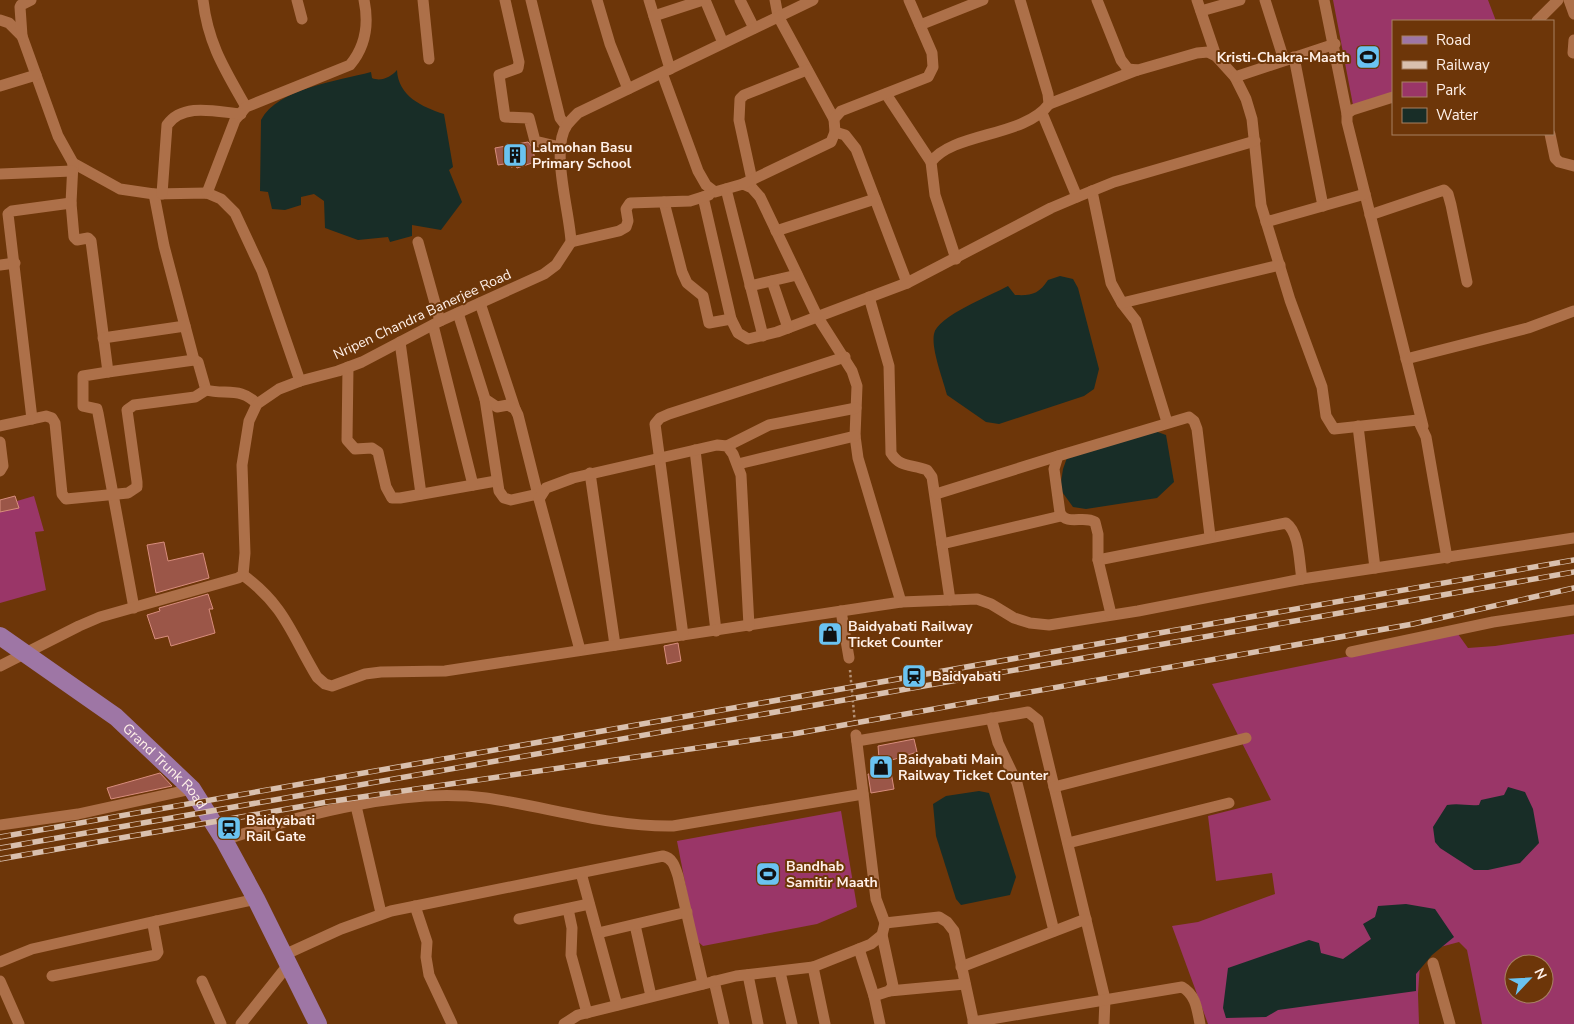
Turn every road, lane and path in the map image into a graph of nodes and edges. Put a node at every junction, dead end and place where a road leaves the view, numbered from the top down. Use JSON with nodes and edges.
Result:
{"nodes":[{"id":1,"x":31,"y":0,"type":"edge"},
{"id":2,"x":203,"y":0,"type":"edge"},
{"id":3,"x":297,"y":0,"type":"edge"},
{"id":4,"x":364,"y":0,"type":"edge"},
{"id":5,"x":423,"y":0,"type":"edge"},
{"id":6,"x":505,"y":0,"type":"edge"},
{"id":7,"x":531,"y":0,"type":"edge"},
{"id":8,"x":597,"y":0,"type":"edge"},
{"id":9,"x":649,"y":0,"type":"edge"},
{"id":10,"x":704,"y":0,"type":"edge"},
{"id":11,"x":740,"y":0,"type":"edge"},
{"id":12,"x":775,"y":0,"type":"edge"},
{"id":13,"x":811,"y":0,"type":"edge"},
{"id":14,"x":910,"y":0,"type":"edge"},
{"id":15,"x":982,"y":0,"type":"edge"},
{"id":16,"x":1020,"y":0,"type":"edge"},
{"id":17,"x":1097,"y":0,"type":"edge"},
{"id":18,"x":1197,"y":0,"type":"edge"},
{"id":19,"x":1240,"y":0,"type":"edge"},
{"id":20,"x":1265,"y":0,"type":"edge"},
{"id":21,"x":1324,"y":0,"type":"edge"},
{"id":22,"x":1558,"y":0,"type":"edge"},
{"id":23,"x":1570,"y":0,"type":"edge"},
{"id":24,"x":19,"y":4,"type":"edge"},
{"id":25,"x":1201,"y":12,"type":"junction"},
{"id":26,"x":1574,"y":14,"type":"edge"},
{"id":27,"x":654,"y":16,"type":"junction"},
{"id":28,"x":778,"y":16,"type":"junction"},
{"id":29,"x":302,"y":19,"type":"dead end"},
{"id":30,"x":0,"y":20,"type":"edge"},
{"id":31,"x":1538,"y":20,"type":"edge"},
{"id":32,"x":920,"y":25,"type":"junction"},
{"id":33,"x":754,"y":28,"type":"junction"},
{"id":34,"x":22,"y":36,"type":"junction"},
{"id":35,"x":1574,"y":40,"type":"edge"},
{"id":36,"x":723,"y":43,"type":"junction"},
{"id":37,"x":1335,"y":44,"type":"junction"},
{"id":38,"x":1573,"y":53,"type":"edge"},
{"id":39,"x":1216,"y":56,"type":"junction"},
{"id":40,"x":1289,"y":58,"type":"junction"},
{"id":41,"x":428,"y":59,"type":"dead end"},
{"id":42,"x":807,"y":70,"type":"junction"},
{"id":43,"x":1138,"y":70,"type":"junction"},
{"id":44,"x":666,"y":71,"type":"junction"},
{"id":45,"x":36,"y":75,"type":"junction"},
{"id":46,"x":1235,"y":76,"type":"junction"},
{"id":47,"x":0,"y":86,"type":"edge"},
{"id":48,"x":628,"y":88,"type":"junction"},
{"id":49,"x":886,"y":94,"type":"junction"},
{"id":50,"x":1392,"y":97,"type":"edge"},
{"id":51,"x":1046,"y":109,"type":"junction"},
{"id":52,"x":244,"y":111,"type":"junction"},
{"id":53,"x":1347,"y":114,"type":"junction"},
{"id":54,"x":834,"y":119,"type":"junction"},
{"id":55,"x":566,"y":126,"type":"junction"},
{"id":56,"x":835,"y":132,"type":"junction"},
{"id":57,"x":1550,"y":135,"type":"edge"},
{"id":58,"x":1256,"y":141,"type":"junction"},
{"id":59,"x":560,"y":147,"type":"junction"},
{"id":60,"x":932,"y":162,"type":"junction"},
{"id":61,"x":1574,"y":166,"type":"edge"},
{"id":62,"x":72,"y":167,"type":"junction"},
{"id":63,"x":0,"y":174,"type":"edge"},
{"id":64,"x":748,"y":182,"type":"junction"},
{"id":65,"x":720,"y":190,"type":"junction"},
{"id":66,"x":1092,"y":191,"type":"junction"},
{"id":67,"x":207,"y":193,"type":"junction"},
{"id":68,"x":158,"y":194,"type":"junction"},
{"id":69,"x":1365,"y":194,"type":"junction"},
{"id":70,"x":1078,"y":196,"type":"junction"},
{"id":71,"x":703,"y":197,"type":"junction"},
{"id":72,"x":875,"y":199,"type":"junction"},
{"id":73,"x":664,"y":202,"type":"junction"},
{"id":74,"x":71,"y":203,"type":"junction"},
{"id":75,"x":1323,"y":206,"type":"junction"},
{"id":76,"x":1370,"y":215,"type":"junction"},
{"id":77,"x":1266,"y":222,"type":"junction"},
{"id":78,"x":776,"y":231,"type":"junction"},
{"id":79,"x":418,"y":242,"type":"dead end"},
{"id":80,"x":571,"y":242,"type":"junction"},
{"id":81,"x":956,"y":259,"type":"junction"},
{"id":82,"x":15,"y":263,"type":"junction"},
{"id":83,"x":0,"y":265,"type":"edge"},
{"id":84,"x":1280,"y":265,"type":"junction"},
{"id":85,"x":797,"y":275,"type":"junction"},
{"id":86,"x":772,"y":281,"type":"junction"},
{"id":87,"x":1467,"y":282,"type":"dead end"},
{"id":88,"x":907,"y":283,"type":"junction"},
{"id":89,"x":750,"y":286,"type":"junction"},
{"id":90,"x":869,"y":297,"type":"junction"},
{"id":91,"x":480,"y":303,"type":"junction"},
{"id":92,"x":1122,"y":303,"type":"junction"},
{"id":93,"x":1572,"y":312,"type":"edge"},
{"id":94,"x":458,"y":313,"type":"junction"},
{"id":95,"x":817,"y":316,"type":"junction"},
{"id":96,"x":730,"y":319,"type":"junction"},
{"id":97,"x":436,"y":323,"type":"junction"},
{"id":98,"x":1574,"y":325,"type":"edge"},
{"id":99,"x":185,"y":326,"type":"junction"},
{"id":100,"x":788,"y":328,"type":"junction"},
{"id":101,"x":763,"y":336,"type":"junction"},
{"id":102,"x":103,"y":338,"type":"junction"},
{"id":103,"x":400,"y":342,"type":"junction"},
{"id":104,"x":845,"y":357,"type":"junction"},
{"id":105,"x":194,"y":360,"type":"junction"},
{"id":106,"x":1406,"y":360,"type":"junction"},
{"id":107,"x":348,"y":367,"type":"junction"},
{"id":108,"x":108,"y":372,"type":"junction"},
{"id":109,"x":300,"y":381,"type":"junction"},
{"id":110,"x":206,"y":390,"type":"junction"},
{"id":111,"x":485,"y":400,"type":"junction"},
{"id":112,"x":257,"y":404,"type":"junction"},
{"id":113,"x":856,"y":408,"type":"junction"},
{"id":114,"x":515,"y":409,"type":"junction"},
{"id":115,"x":32,"y":419,"type":"junction"},
{"id":116,"x":1167,"y":422,"type":"junction"},
{"id":117,"x":0,"y":426,"type":"edge"},
{"id":118,"x":1358,"y":426,"type":"junction"},
{"id":119,"x":1423,"y":427,"type":"junction"},
{"id":120,"x":855,"y":436,"type":"junction"},
{"id":121,"x":0,"y":442,"type":"edge"},
{"id":122,"x":727,"y":446,"type":"junction"},
{"id":123,"x":695,"y":450,"type":"junction"},
{"id":124,"x":1058,"y":456,"type":"junction"},
{"id":125,"x":660,"y":459,"type":"junction"},
{"id":126,"x":738,"y":464,"type":"junction"},
{"id":127,"x":0,"y":471,"type":"edge"},
{"id":128,"x":590,"y":473,"type":"junction"},
{"id":129,"x":496,"y":480,"type":"junction"},
{"id":130,"x":473,"y":485,"type":"junction"},
{"id":131,"x":421,"y":494,"type":"junction"},
{"id":132,"x":936,"y":494,"type":"junction"},
{"id":133,"x":112,"y":495,"type":"junction"},
{"id":134,"x":539,"y":496,"type":"junction"},
{"id":135,"x":1061,"y":516,"type":"junction"},
{"id":136,"x":1210,"y":536,"type":"junction"},
{"id":137,"x":1574,"y":538,"type":"edge"},
{"id":138,"x":942,"y":544,"type":"junction"},
{"id":139,"x":1447,"y":558,"type":"junction"},
{"id":140,"x":1098,"y":560,"type":"junction"},
{"id":141,"x":1375,"y":568,"type":"junction"},
{"id":142,"x":243,"y":574,"type":"junction"},
{"id":143,"x":1302,"y":579,"type":"junction"},
{"id":144,"x":950,"y":600,"type":"junction"},
{"id":145,"x":901,"y":602,"type":"junction"},
{"id":146,"x":134,"y":608,"type":"junction"},
{"id":147,"x":1574,"y":610,"type":"edge"},
{"id":148,"x":841,"y":611,"type":"junction"},
{"id":149,"x":1111,"y":614,"type":"junction"},
{"id":150,"x":750,"y":626,"type":"junction"},
{"id":151,"x":716,"y":631,"type":"junction"},
{"id":152,"x":0,"y":636,"type":"edge"},
{"id":153,"x":684,"y":636,"type":"junction"},
{"id":154,"x":615,"y":645,"type":"junction"},
{"id":155,"x":580,"y":650,"type":"junction"},
{"id":156,"x":1351,"y":652,"type":"dead end"},
{"id":157,"x":24,"y":653,"type":"junction"},
{"id":158,"x":849,"y":658,"type":"joint"},
{"id":159,"x":0,"y":666,"type":"edge"},
{"id":160,"x":991,"y":718,"type":"junction"},
{"id":161,"x":856,"y":737,"type":"junction"},
{"id":162,"x":1246,"y":738,"type":"dead end"},
{"id":163,"x":1054,"y":787,"type":"junction"},
{"id":164,"x":192,"y":789,"type":"junction"},
{"id":165,"x":863,"y":794,"type":"junction"},
{"id":166,"x":1229,"y":803,"type":"dead end"},
{"id":167,"x":356,"y":806,"type":"junction"},
{"id":168,"x":0,"y":825,"type":"edge"},
{"id":169,"x":224,"y":840,"type":"junction"},
{"id":170,"x":1068,"y":843,"type":"junction"},
{"id":171,"x":581,"y":873,"type":"junction"},
{"id":172,"x":256,"y":899,"type":"junction"},
{"id":173,"x":589,"y":904,"type":"junction"},
{"id":174,"x":414,"y":906,"type":"junction"},
{"id":175,"x":568,"y":909,"type":"junction"},
{"id":176,"x":687,"y":912,"type":"junction"},
{"id":177,"x":381,"y":913,"type":"junction"},
{"id":178,"x":519,"y":919,"type":"dead end"},
{"id":179,"x":1086,"y":919,"type":"junction"},
{"id":180,"x":156,"y":921,"type":"junction"},
{"id":181,"x":885,"y":923,"type":"junction"},
{"id":182,"x":634,"y":925,"type":"junction"},
{"id":183,"x":1054,"y":931,"type":"junction"},
{"id":184,"x":598,"y":934,"type":"junction"},
{"id":185,"x":882,"y":936,"type":"junction"},
{"id":186,"x":859,"y":949,"type":"junction"},
{"id":187,"x":286,"y":960,"type":"junction"},
{"id":188,"x":0,"y":962,"type":"edge"},
{"id":189,"x":1434,"y":963,"type":"dead end"},
{"id":190,"x":812,"y":967,"type":"junction"},
{"id":191,"x":961,"y":967,"type":"junction"},
{"id":192,"x":780,"y":972,"type":"junction"},
{"id":193,"x":748,"y":975,"type":"junction"},
{"id":194,"x":52,"y":976,"type":"dead end"},
{"id":195,"x":202,"y":980,"type":"dead end"},
{"id":196,"x":0,"y":981,"type":"edge"},
{"id":197,"x":708,"y":983,"type":"junction"},
{"id":198,"x":965,"y":984,"type":"junction"},
{"id":199,"x":889,"y":991,"type":"junction"},
{"id":200,"x":651,"y":996,"type":"junction"},
{"id":201,"x":874,"y":996,"type":"junction"},
{"id":202,"x":1105,"y":999,"type":"junction"},
{"id":203,"x":617,"y":1005,"type":"junction"},
{"id":204,"x":587,"y":1013,"type":"junction"},
{"id":205,"x":974,"y":1023,"type":"edge"},
{"id":206,"x":19,"y":1024,"type":"edge"},
{"id":207,"x":221,"y":1024,"type":"edge"},
{"id":208,"x":242,"y":1024,"type":"edge"},
{"id":209,"x":318,"y":1024,"type":"edge"},
{"id":210,"x":452,"y":1024,"type":"edge"},
{"id":211,"x":564,"y":1024,"type":"edge"},
{"id":212,"x":724,"y":1024,"type":"edge"},
{"id":213,"x":758,"y":1024,"type":"edge"},
{"id":214,"x":792,"y":1024,"type":"edge"},
{"id":215,"x":825,"y":1024,"type":"edge"},
{"id":216,"x":880,"y":1024,"type":"edge"},
{"id":217,"x":1104,"y":1024,"type":"edge"},
{"id":218,"x":1200,"y":1024,"type":"edge"},
{"id":219,"x":1450,"y":1024,"type":"edge"}],
"edges":[{"from":1,"to":24,"type":"street"},
{"from":2,"to":52,"type":"street"},
{"from":3,"to":29,"type":"street"},
{"from":4,"to":52,"type":"street"},
{"from":5,"to":41,"type":"street"},
{"from":6,"to":59,"type":"street"},
{"from":7,"to":55,"type":"street"},
{"from":8,"to":48,"type":"street"},
{"from":9,"to":27,"type":"street"},
{"from":10,"to":27,"type":"street"},
{"from":10,"to":36,"type":"street"},
{"from":11,"to":33,"type":"street"},
{"from":12,"to":28,"type":"street"},
{"from":13,"to":28,"type":"street"},
{"from":14,"to":32,"type":"street"},
{"from":15,"to":32,"type":"street"},
{"from":16,"to":51,"type":"street"},
{"from":17,"to":43,"type":"street"},
{"from":18,"to":25,"type":"street"},
{"from":19,"to":25,"type":"street"},
{"from":20,"to":40,"type":"street"},
{"from":21,"to":37,"type":"street"},
{"from":22,"to":31,"type":"street"},
{"from":23,"to":26,"type":"street"},
{"from":24,"to":34,"type":"street"},
{"from":25,"to":39,"type":"street"},
{"from":27,"to":44,"type":"street"},
{"from":28,"to":33,"type":"street"},
{"from":28,"to":42,"type":"street"},
{"from":30,"to":34,"type":"street"},
{"from":32,"to":49,"type":"street"},
{"from":33,"to":36,"type":"street"},
{"from":34,"to":45,"type":"street"},
{"from":35,"to":38,"type":"street"},
{"from":36,"to":44,"type":"street"},
{"from":37,"to":40,"type":"street"},
{"from":37,"to":53,"type":"street"},
{"from":39,"to":43,"type":"street"},
{"from":39,"to":46,"type":"street"},
{"from":40,"to":46,"type":"street"},
{"from":40,"to":75,"type":"street"},
{"from":42,"to":54,"type":"street"},
{"from":42,"to":64,"type":"street"},
{"from":43,"to":51,"type":"street"},
{"from":44,"to":48,"type":"street"},
{"from":44,"to":65,"type":"street"},
{"from":45,"to":47,"type":"street"},
{"from":45,"to":62,"type":"street"},
{"from":46,"to":58,"type":"street"},
{"from":48,"to":55,"type":"street"},
{"from":49,"to":54,"type":"street"},
{"from":49,"to":60,"type":"street"},
{"from":50,"to":53,"type":"street"},
{"from":51,"to":60,"type":"street"},
{"from":51,"to":70,"type":"street"},
{"from":52,"to":67,"type":"street"},
{"from":52,"to":68,"type":"street"},
{"from":53,"to":69,"type":"street"},
{"from":54,"to":56,"type":"street"},
{"from":55,"to":59,"type":"street"},
{"from":56,"to":64,"type":"street"},
{"from":56,"to":72,"type":"street"},
{"from":57,"to":61,"type":"street"},
{"from":58,"to":66,"type":"street"},
{"from":58,"to":77,"type":"street"},
{"from":59,"to":80,"type":"street"},
{"from":60,"to":81,"type":"street"},
{"from":62,"to":63,"type":"street"},
{"from":62,"to":68,"type":"street"},
{"from":62,"to":74,"type":"street"},
{"from":64,"to":65,"type":"street"},
{"from":64,"to":78,"type":"street"},
{"from":65,"to":71,"type":"street"},
{"from":65,"to":89,"type":"street"},
{"from":66,"to":70,"type":"street"},
{"from":66,"to":92,"type":"street"},
{"from":67,"to":68,"type":"street"},
{"from":67,"to":109,"type":"street"},
{"from":68,"to":99,"type":"street"},
{"from":69,"to":75,"type":"street"},
{"from":69,"to":76,"type":"street"},
{"from":70,"to":81,"type":"street"},
{"from":71,"to":73,"type":"street"},
{"from":71,"to":96,"type":"street"},
{"from":72,"to":78,"type":"street"},
{"from":72,"to":88,"type":"street"},
{"from":73,"to":80,"type":"street"},
{"from":73,"to":96,"type":"street"},
{"from":74,"to":82,"type":"street"},
{"from":74,"to":102,"type":"street"},
{"from":75,"to":77,"type":"street"},
{"from":76,"to":87,"type":"street"},
{"from":76,"to":106,"type":"street"},
{"from":77,"to":84,"type":"street"},
{"from":78,"to":85,"type":"street"},
{"from":79,"to":97,"type":"street"},
{"from":80,"to":91,"type":"street","name":"Nripen Chandra Banerjee Road"},
{"from":81,"to":88,"type":"street"},
{"from":82,"to":83,"type":"street"},
{"from":82,"to":115,"type":"street"},
{"from":84,"to":92,"type":"street"},
{"from":84,"to":118,"type":"street"},
{"from":85,"to":86,"type":"street"},
{"from":85,"to":95,"type":"street"},
{"from":86,"to":89,"type":"street"},
{"from":86,"to":100,"type":"street"},
{"from":88,"to":90,"type":"street"},
{"from":89,"to":101,"type":"street"},
{"from":90,"to":95,"type":"street"},
{"from":90,"to":132,"type":"street"},
{"from":91,"to":94,"type":"street","name":"Nripen Chandra Banerjee Road"},
{"from":91,"to":114,"type":"street"},
{"from":92,"to":116,"type":"street"},
{"from":93,"to":98,"type":"street"},
{"from":93,"to":106,"type":"street"},
{"from":94,"to":97,"type":"street","name":"Nripen Chandra Banerjee Road"},
{"from":94,"to":111,"type":"street"},
{"from":95,"to":100,"type":"street"},
{"from":95,"to":104,"type":"street"},
{"from":96,"to":101,"type":"street"},
{"from":97,"to":103,"type":"street","name":"Nripen Chandra Banerjee Road"},
{"from":97,"to":130,"type":"street"},
{"from":99,"to":102,"type":"street"},
{"from":99,"to":105,"type":"street"},
{"from":100,"to":101,"type":"street"},
{"from":102,"to":108,"type":"street"},
{"from":103,"to":107,"type":"street","name":"Nripen Chandra Banerjee Road"},
{"from":103,"to":131,"type":"street"},
{"from":104,"to":113,"type":"street"},
{"from":104,"to":125,"type":"street"},
{"from":105,"to":108,"type":"street"},
{"from":105,"to":110,"type":"street"},
{"from":106,"to":119,"type":"street"},
{"from":107,"to":109,"type":"street","name":"Nripen Chandra Banerjee Road"},
{"from":107,"to":131,"type":"street"},
{"from":108,"to":133,"type":"street"},
{"from":109,"to":112,"type":"street","name":"Nripen Chandra Banerjee Road"},
{"from":110,"to":112,"type":"street"},
{"from":110,"to":133,"type":"street"},
{"from":111,"to":114,"type":"street"},
{"from":111,"to":129,"type":"street"},
{"from":112,"to":142,"type":"street"},
{"from":113,"to":120,"type":"street"},
{"from":113,"to":122,"type":"street"},
{"from":114,"to":134,"type":"street"},
{"from":115,"to":117,"type":"street"},
{"from":115,"to":133,"type":"street"},
{"from":116,"to":124,"type":"street"},
{"from":116,"to":136,"type":"street"},
{"from":118,"to":119,"type":"street"},
{"from":118,"to":141,"type":"street"},
{"from":119,"to":139,"type":"street"},
{"from":120,"to":126,"type":"street"},
{"from":120,"to":145,"type":"street"},
{"from":121,"to":127,"type":"street"},
{"from":122,"to":123,"type":"street"},
{"from":122,"to":126,"type":"street"},
{"from":123,"to":125,"type":"street"},
{"from":123,"to":151,"type":"street"},
{"from":124,"to":132,"type":"street"},
{"from":124,"to":135,"type":"street"},
{"from":125,"to":128,"type":"street"},
{"from":125,"to":153,"type":"street"},
{"from":126,"to":150,"type":"street"},
{"from":128,"to":134,"type":"street"},
{"from":128,"to":154,"type":"street"},
{"from":129,"to":130,"type":"street"},
{"from":129,"to":134,"type":"street"},
{"from":130,"to":131,"type":"street"},
{"from":132,"to":138,"type":"street"},
{"from":133,"to":146,"type":"street"},
{"from":134,"to":155,"type":"street"},
{"from":135,"to":138,"type":"street"},
{"from":135,"to":140,"type":"street"},
{"from":136,"to":140,"type":"street"},
{"from":136,"to":143,"type":"street"},
{"from":137,"to":139,"type":"street"},
{"from":138,"to":144,"type":"street"},
{"from":139,"to":141,"type":"street"},
{"from":140,"to":149,"type":"street"},
{"from":141,"to":143,"type":"street"},
{"from":142,"to":146,"type":"street"},
{"from":142,"to":155,"type":"street"},
{"from":143,"to":149,"type":"street"},
{"from":144,"to":145,"type":"street"},
{"from":144,"to":149,"type":"street"},
{"from":145,"to":148,"type":"street"},
{"from":146,"to":157,"type":"street"},
{"from":147,"to":156,"type":"street"},
{"from":148,"to":150,"type":"street"},
{"from":148,"to":158,"type":"street"},
{"from":150,"to":151,"type":"street"},
{"from":151,"to":153,"type":"street"},
{"from":152,"to":157,"type":"main road","name":"Grand Trunk Road"},
{"from":153,"to":154,"type":"street"},
{"from":154,"to":155,"type":"street"},
{"from":157,"to":159,"type":"street"},
{"from":157,"to":164,"type":"main road","name":"Grand Trunk Road"},
{"from":158,"to":161,"type":"path"},
{"from":160,"to":161,"type":"street"},
{"from":160,"to":163,"type":"street"},
{"from":160,"to":183,"type":"street"},
{"from":161,"to":165,"type":"street"},
{"from":162,"to":163,"type":"street"},
{"from":163,"to":170,"type":"street"},
{"from":164,"to":168,"type":"street"},
{"from":164,"to":169,"type":"main road","name":"Grand Trunk Road"},
{"from":165,"to":167,"type":"street"},
{"from":165,"to":181,"type":"street"},
{"from":166,"to":170,"type":"street"},
{"from":167,"to":169,"type":"street"},
{"from":167,"to":177,"type":"street"},
{"from":169,"to":172,"type":"main road","name":"Grand Trunk Road"},
{"from":170,"to":179,"type":"street"},
{"from":171,"to":173,"type":"street"},
{"from":171,"to":174,"type":"street"},
{"from":171,"to":176,"type":"street"},
{"from":172,"to":180,"type":"street"},
{"from":172,"to":187,"type":"main road","name":"Grand Trunk Road"},
{"from":173,"to":175,"type":"street"},
{"from":173,"to":184,"type":"street"},
{"from":174,"to":177,"type":"street"},
{"from":174,"to":210,"type":"street"},
{"from":175,"to":178,"type":"street"},
{"from":175,"to":204,"type":"street"},
{"from":176,"to":182,"type":"street"},
{"from":176,"to":197,"type":"street"},
{"from":177,"to":187,"type":"street"},
{"from":179,"to":183,"type":"street"},
{"from":179,"to":202,"type":"street"},
{"from":180,"to":188,"type":"street"},
{"from":180,"to":194,"type":"street"},
{"from":181,"to":185,"type":"street"},
{"from":181,"to":191,"type":"street"},
{"from":182,"to":184,"type":"street"},
{"from":182,"to":200,"type":"street"},
{"from":183,"to":191,"type":"street"},
{"from":184,"to":203,"type":"street"},
{"from":185,"to":186,"type":"street"},
{"from":185,"to":199,"type":"street"},
{"from":186,"to":190,"type":"street"},
{"from":186,"to":201,"type":"street"},
{"from":187,"to":208,"type":"street"},
{"from":187,"to":209,"type":"main road","name":"Grand Trunk Road"},
{"from":189,"to":219,"type":"street"},
{"from":190,"to":192,"type":"street"},
{"from":190,"to":215,"type":"street"},
{"from":191,"to":198,"type":"street"},
{"from":192,"to":193,"type":"street"},
{"from":192,"to":214,"type":"street"},
{"from":193,"to":197,"type":"street"},
{"from":193,"to":213,"type":"street"},
{"from":195,"to":207,"type":"street"},
{"from":196,"to":206,"type":"street"},
{"from":197,"to":200,"type":"street"},
{"from":197,"to":212,"type":"street"},
{"from":198,"to":199,"type":"street"},
{"from":198,"to":205,"type":"street"},
{"from":199,"to":201,"type":"street"},
{"from":200,"to":203,"type":"street"},
{"from":201,"to":216,"type":"street"},
{"from":202,"to":205,"type":"street"},
{"from":202,"to":217,"type":"street"},
{"from":202,"to":218,"type":"street"},
{"from":203,"to":204,"type":"street"},
{"from":204,"to":211,"type":"street"}]}
